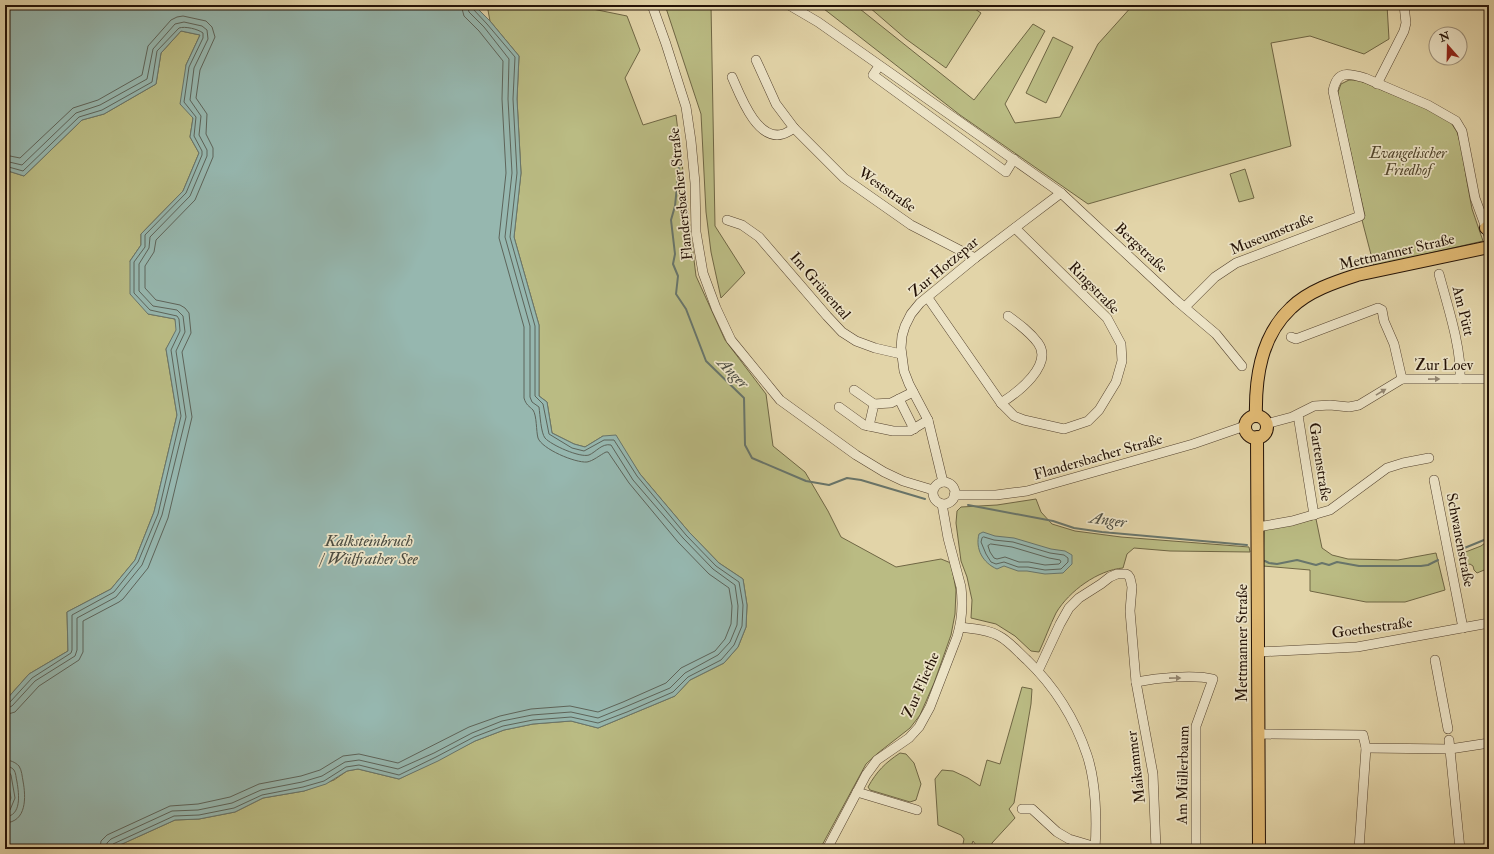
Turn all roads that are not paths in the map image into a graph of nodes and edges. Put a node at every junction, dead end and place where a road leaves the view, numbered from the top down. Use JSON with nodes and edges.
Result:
{"nodes":[{"id":1,"x":652,"y":5,"type":"edge"},
{"id":2,"x":789,"y":5,"type":"edge"},
{"id":3,"x":1404,"y":5,"type":"edge"},
{"id":4,"x":756,"y":60,"type":"dead end"},
{"id":5,"x":880,"y":66,"type":"junction"},
{"id":6,"x":732,"y":77,"type":"dead end"},
{"id":7,"x":1377,"y":84,"type":"junction"},
{"id":8,"x":794,"y":128,"type":"junction"},
{"id":9,"x":1014,"y":159,"type":"junction"},
{"id":10,"x":1061,"y":193,"type":"junction"},
{"id":11,"x":727,"y":220,"type":"dead end"},
{"id":12,"x":1015,"y":228,"type":"junction"},
{"id":13,"x":1488,"y":231,"type":"edge"},
{"id":14,"x":1489,"y":247,"type":"edge"},
{"id":15,"x":975,"y":258,"type":"junction"},
{"id":16,"x":1439,"y":274,"type":"dead end"},
{"id":17,"x":928,"y":298,"type":"junction"},
{"id":18,"x":1185,"y":308,"type":"junction"},
{"id":19,"x":1008,"y":316,"type":"dead end"},
{"id":20,"x":1292,"y":337,"type":"dead end"},
{"id":21,"x":901,"y":354,"type":"junction"},
{"id":22,"x":1242,"y":366,"type":"dead end"},
{"id":23,"x":1402,"y":379,"type":"junction"},
{"id":24,"x":1460,"y":379,"type":"junction"},
{"id":25,"x":1489,"y":379,"type":"edge"},
{"id":26,"x":854,"y":390,"type":"dead end"},
{"id":27,"x":913,"y":392,"type":"junction"},
{"id":28,"x":899,"y":399,"type":"junction"},
{"id":29,"x":1001,"y":403,"type":"junction"},
{"id":30,"x":874,"y":404,"type":"junction"},
{"id":31,"x":839,"y":407,"type":"dead end"},
{"id":32,"x":1298,"y":414,"type":"junction"},
{"id":33,"x":1256,"y":416,"type":"junction"},
{"id":34,"x":928,"y":420,"type":"junction"},
{"id":35,"x":1266,"y":424,"type":"junction"},
{"id":36,"x":870,"y":426,"type":"junction"},
{"id":37,"x":1245,"y":426,"type":"junction"},
{"id":38,"x":914,"y":429,"type":"junction"},
{"id":39,"x":1257,"y":437,"type":"junction"},
{"id":40,"x":1429,"y":458,"type":"dead end"},
{"id":41,"x":1434,"y":480,"type":"dead end"},
{"id":42,"x":943,"y":482,"type":"junction"},
{"id":43,"x":933,"y":490,"type":"junction"},
{"id":44,"x":954,"y":495,"type":"junction"},
{"id":45,"x":942,"y":504,"type":"junction"},
{"id":46,"x":1314,"y":515,"type":"junction"},
{"id":47,"x":1258,"y":527,"type":"junction"},
{"id":48,"x":1489,"y":623,"type":"edge"},
{"id":49,"x":960,"y":627,"type":"junction"},
{"id":50,"x":1463,"y":628,"type":"junction"},
{"id":51,"x":1259,"y":652,"type":"junction"},
{"id":52,"x":1435,"y":660,"type":"dead end"},
{"id":53,"x":1038,"y":671,"type":"junction"},
{"id":54,"x":1136,"y":682,"type":"junction"},
{"id":55,"x":1448,"y":729,"type":"dead end"},
{"id":56,"x":1259,"y":734,"type":"junction"},
{"id":57,"x":1489,"y":743,"type":"edge"},
{"id":58,"x":1450,"y":744,"type":"junction"},
{"id":59,"x":1366,"y":748,"type":"junction"},
{"id":60,"x":857,"y":792,"type":"junction"},
{"id":61,"x":1022,"y":809,"type":"dead end"},
{"id":62,"x":917,"y":810,"type":"dead end"},
{"id":63,"x":1096,"y":848,"type":"edge"},
{"id":64,"x":828,"y":849,"type":"edge"},
{"id":65,"x":1156,"y":849,"type":"edge"},
{"id":66,"x":1196,"y":849,"type":"edge"},
{"id":67,"x":1259,"y":849,"type":"edge"},
{"id":68,"x":1359,"y":849,"type":"edge"},
{"id":69,"x":1460,"y":849,"type":"edge"}],
"edges":[{"from":1,"to":43,"type":"street","name":"Flandersbacher Straße"},
{"from":2,"to":5,"type":"street","name":"Bergstraße"},
{"from":3,"to":7,"type":"street"},
{"from":4,"to":8,"type":"street","name":"Weststraße"},
{"from":5,"to":9,"type":"street","name":"Bergstraße"},
{"from":5,"to":9,"type":"street"},
{"from":6,"to":8,"type":"street"},
{"from":7,"to":13,"type":"street"},
{"from":7,"to":18,"type":"street","name":"Museumstraße"},
{"from":8,"to":15,"type":"street","name":"Weststraße"},
{"from":9,"to":10,"type":"street","name":"Bergstraße"},
{"from":10,"to":12,"type":"street","name":"Zur Hotzepar"},
{"from":10,"to":18,"type":"street","name":"Bergstraße"},
{"from":11,"to":21,"type":"street","name":"Im Grünental"},
{"from":12,"to":15,"type":"street","name":"Zur Hotzepar"},
{"from":12,"to":29,"type":"street","name":"Ringstraße"},
{"from":14,"to":33,"type":"main road","name":"Mettmanner Straße"},
{"from":15,"to":17,"type":"street","name":"Zur Hotzepar"},
{"from":16,"to":24,"type":"street","name":"Am Pütt"},
{"from":17,"to":21,"type":"street","name":"Zur Hotzepar"},
{"from":17,"to":29,"type":"street","name":"Ringstraße"},
{"from":18,"to":22,"type":"street","name":"Bergstraße"},
{"from":19,"to":29,"type":"street"},
{"from":20,"to":23,"type":"street"},
{"from":21,"to":27,"type":"street","name":"Zur Hotzepar"},
{"from":23,"to":24,"type":"street","name":"Zur Loev","one_way":true},
{"from":32,"to":23,"type":"street","name":"Zur Loev","one_way":true},
{"from":24,"to":25,"type":"street","name":"Zur Loev"},
{"from":26,"to":30,"type":"street"},
{"from":27,"to":28,"type":"street"},
{"from":27,"to":34,"type":"street","name":"Zur Hotzepar"},
{"from":28,"to":30,"type":"street"},
{"from":28,"to":38,"type":"street"},
{"from":30,"to":36,"type":"street"},
{"from":31,"to":36,"type":"street"},
{"from":32,"to":35,"type":"street","name":"Zur Loev"},
{"from":32,"to":46,"type":"street","name":"Gartenstraße"},
{"from":33,"to":35,"type":"main road"},
{"from":33,"to":37,"type":"main road"},
{"from":34,"to":38,"type":"street"},
{"from":34,"to":42,"type":"street","name":"Zur Hotzepar"},
{"from":35,"to":39,"type":"main road"},
{"from":36,"to":38,"type":"street"},
{"from":37,"to":39,"type":"main road"},
{"from":37,"to":44,"type":"street","name":"Flandersbacher Straße"},
{"from":39,"to":47,"type":"main road","name":"Mettmanner Straße"},
{"from":40,"to":46,"type":"street"},
{"from":41,"to":50,"type":"street","name":"Schwanenstraße"},
{"from":42,"to":43,"type":"street"},
{"from":42,"to":44,"type":"street"},
{"from":43,"to":45,"type":"street"},
{"from":44,"to":45,"type":"street"},
{"from":45,"to":49,"type":"street","name":"Zur Fliethe"},
{"from":46,"to":47,"type":"street"},
{"from":47,"to":51,"type":"main road","name":"Mettmanner Straße"},
{"from":48,"to":50,"type":"street","name":"Goethestraße"},
{"from":49,"to":53,"type":"street"},
{"from":49,"to":60,"type":"street","name":"Zur Fliethe"},
{"from":50,"to":51,"type":"street","name":"Goethestraße"},
{"from":51,"to":56,"type":"main road","name":"Mettmanner Straße"},
{"from":52,"to":55,"type":"street"},
{"from":53,"to":54,"type":"street","name":"Maikammer"},
{"from":53,"to":63,"type":"street"},
{"from":54,"to":65,"type":"street","name":"Maikammer"},
{"from":54,"to":66,"type":"street","name":"Am Müllerbaum","one_way":true},
{"from":56,"to":59,"type":"street"},
{"from":56,"to":67,"type":"main road","name":"Mettmanner Straße"},
{"from":57,"to":58,"type":"street"},
{"from":58,"to":59,"type":"street"},
{"from":58,"to":69,"type":"street"},
{"from":59,"to":68,"type":"street"},
{"from":60,"to":62,"type":"street"},
{"from":60,"to":64,"type":"street","name":"Zur Fliethe"},
{"from":61,"to":63,"type":"street"}]}
